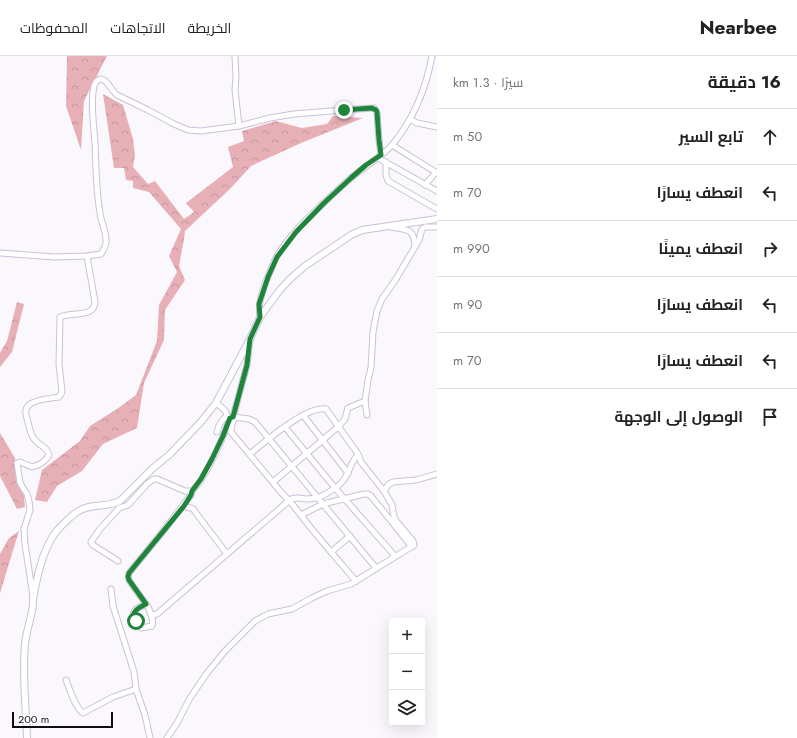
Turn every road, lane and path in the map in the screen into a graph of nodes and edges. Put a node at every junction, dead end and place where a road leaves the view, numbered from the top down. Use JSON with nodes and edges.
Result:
{"nodes":[{"id":1,"x":235,"y":56,"type":"edge"},
{"id":2,"x":432,"y":56,"type":"edge"},
{"id":3,"x":437,"y":58,"type":"edge"},
{"id":4,"x":410,"y":120,"type":"junction"},
{"id":5,"x":239,"y":126,"type":"junction"},
{"id":6,"x":437,"y":127,"type":"edge"},
{"id":7,"x":392,"y":145,"type":"junction"},
{"id":8,"x":379,"y":156,"type":"junction"},
{"id":9,"x":386,"y":162,"type":"junction"},
{"id":10,"x":436,"y":172,"type":"edge"},
{"id":11,"x":425,"y":185,"type":"junction"},
{"id":12,"x":437,"y":191,"type":"edge"},
{"id":13,"x":437,"y":209,"type":"edge"},
{"id":14,"x":437,"y":219,"type":"edge"},
{"id":15,"x":388,"y":226,"type":"junction"},
{"id":16,"x":437,"y":227,"type":"edge"},
{"id":17,"x":415,"y":246,"type":"junction"},
{"id":18,"x":0,"y":253,"type":"edge"},
{"id":19,"x":87,"y":256,"type":"junction"},
{"id":20,"x":260,"y":317,"type":"junction"},
{"id":21,"x":250,"y":339,"type":"junction"},
{"id":22,"x":366,"y":401,"type":"junction"},
{"id":23,"x":216,"y":403,"type":"junction"},
{"id":24,"x":303,"y":415,"type":"junction"},
{"id":25,"x":367,"y":415,"type":"dead end"},
{"id":26,"x":231,"y":417,"type":"junction"},
{"id":27,"x":284,"y":427,"type":"junction"},
{"id":28,"x":338,"y":427,"type":"junction"},
{"id":29,"x":217,"y":432,"type":"dead end"},
{"id":30,"x":269,"y":439,"type":"junction"},
{"id":31,"x":322,"y":441,"type":"junction"},
{"id":32,"x":250,"y":454,"type":"junction"},
{"id":33,"x":306,"y":454,"type":"junction"},
{"id":34,"x":358,"y":455,"type":"junction"},
{"id":35,"x":292,"y":466,"type":"junction"},
{"id":36,"x":348,"y":473,"type":"junction"},
{"id":37,"x":437,"y":474,"type":"edge"},
{"id":38,"x":273,"y":482,"type":"junction"},
{"id":39,"x":335,"y":488,"type":"junction"},
{"id":40,"x":384,"y":491,"type":"junction"},
{"id":41,"x":192,"y":492,"type":"junction"},
{"id":42,"x":318,"y":498,"type":"junction"},
{"id":43,"x":345,"y":499,"type":"junction"},
{"id":44,"x":289,"y":500,"type":"junction"},
{"id":45,"x":122,"y":504,"type":"junction"},
{"id":46,"x":323,"y":504,"type":"junction"},
{"id":47,"x":184,"y":506,"type":"junction"},
{"id":48,"x":301,"y":515,"type":"junction"},
{"id":49,"x":350,"y":536,"type":"junction"},
{"id":50,"x":412,"y":547,"type":"junction"},
{"id":51,"x":331,"y":552,"type":"junction"},
{"id":52,"x":227,"y":554,"type":"junction"},
{"id":53,"x":394,"y":556,"type":"junction"},
{"id":54,"x":118,"y":560,"type":"dead end"},
{"id":55,"x":376,"y":568,"type":"junction"},
{"id":56,"x":356,"y":581,"type":"junction"},
{"id":57,"x":111,"y":589,"type":"dead end"},
{"id":58,"x":33,"y":599,"type":"junction"},
{"id":59,"x":146,"y":604,"type":"junction"},
{"id":60,"x":151,"y":615,"type":"junction"},
{"id":61,"x":66,"y":680,"type":"dead end"},
{"id":62,"x":136,"y":689,"type":"junction"},
{"id":63,"x":27,"y":738,"type":"edge"},
{"id":64,"x":150,"y":738,"type":"edge"},
{"id":65,"x":167,"y":738,"type":"edge"}],
"edges":[{"from":1,"to":5,"type":"street"},
{"from":2,"to":3,"type":"street"},
{"from":2,"to":4,"type":"street"},
{"from":4,"to":6,"type":"street"},
{"from":4,"to":7,"type":"street"},
{"from":5,"to":8,"type":"street"},
{"from":5,"to":19,"type":"street"},
{"from":7,"to":8,"type":"street"},
{"from":7,"to":10,"type":"street"},
{"from":8,"to":9,"type":"street"},
{"from":8,"to":20,"type":"street"},
{"from":9,"to":11,"type":"street"},
{"from":9,"to":13,"type":"street"},
{"from":10,"to":11,"type":"street"},
{"from":11,"to":12,"type":"street"},
{"from":14,"to":15,"type":"main road"},
{"from":15,"to":17,"type":"street"},
{"from":15,"to":20,"type":"main road"},
{"from":16,"to":17,"type":"street"},
{"from":17,"to":22,"type":"street"},
{"from":18,"to":19,"type":"street"},
{"from":19,"to":58,"type":"street"},
{"from":20,"to":21,"type":"main road"},
{"from":21,"to":23,"type":"main road"},
{"from":21,"to":26,"type":"street"},
{"from":22,"to":25,"type":"street"},
{"from":22,"to":28,"type":"street"},
{"from":23,"to":26,"type":"street"},
{"from":23,"to":45,"type":"main road"},
{"from":24,"to":27,"type":"street"},
{"from":24,"to":28,"type":"street"},
{"from":24,"to":31,"type":"street"},
{"from":26,"to":29,"type":"street"},
{"from":26,"to":30,"type":"street"},
{"from":26,"to":32,"type":"street"},
{"from":26,"to":41,"type":"street"},
{"from":27,"to":30,"type":"street"},
{"from":27,"to":33,"type":"street"},
{"from":28,"to":31,"type":"street"},
{"from":28,"to":34,"type":"street"},
{"from":30,"to":32,"type":"street"},
{"from":30,"to":35,"type":"street"},
{"from":31,"to":33,"type":"street"},
{"from":31,"to":36,"type":"street"},
{"from":32,"to":38,"type":"street"},
{"from":33,"to":35,"type":"street"},
{"from":33,"to":39,"type":"street"},
{"from":34,"to":36,"type":"street"},
{"from":34,"to":40,"type":"street"},
{"from":35,"to":38,"type":"street"},
{"from":35,"to":42,"type":"street"},
{"from":36,"to":39,"type":"street"},
{"from":37,"to":40,"type":"street"},
{"from":38,"to":44,"type":"street"},
{"from":39,"to":42,"type":"street"},
{"from":39,"to":43,"type":"street"},
{"from":40,"to":50,"type":"street"},
{"from":41,"to":45,"type":"street"},
{"from":41,"to":47,"type":"street"},
{"from":42,"to":44,"type":"street"},
{"from":42,"to":46,"type":"street"},
{"from":43,"to":46,"type":"street"},
{"from":43,"to":50,"type":"street"},
{"from":43,"to":53,"type":"street"},
{"from":44,"to":48,"type":"street"},
{"from":44,"to":52,"type":"street"},
{"from":45,"to":54,"type":"street"},
{"from":45,"to":58,"type":"main road"},
{"from":46,"to":48,"type":"street"},
{"from":46,"to":49,"type":"street"},
{"from":47,"to":52,"type":"street"},
{"from":47,"to":59,"type":"street"},
{"from":48,"to":51,"type":"street"},
{"from":49,"to":51,"type":"street"},
{"from":49,"to":55,"type":"street"},
{"from":50,"to":53,"type":"street"},
{"from":51,"to":56,"type":"street"},
{"from":52,"to":60,"type":"street"},
{"from":53,"to":55,"type":"street"},
{"from":55,"to":56,"type":"street"},
{"from":56,"to":65,"type":"street"},
{"from":57,"to":62,"type":"street"},
{"from":58,"to":63,"type":"main road"},
{"from":59,"to":60,"type":"street"},
{"from":59,"to":60,"type":"street"},
{"from":61,"to":62,"type":"street"},
{"from":62,"to":64,"type":"street"}]}
